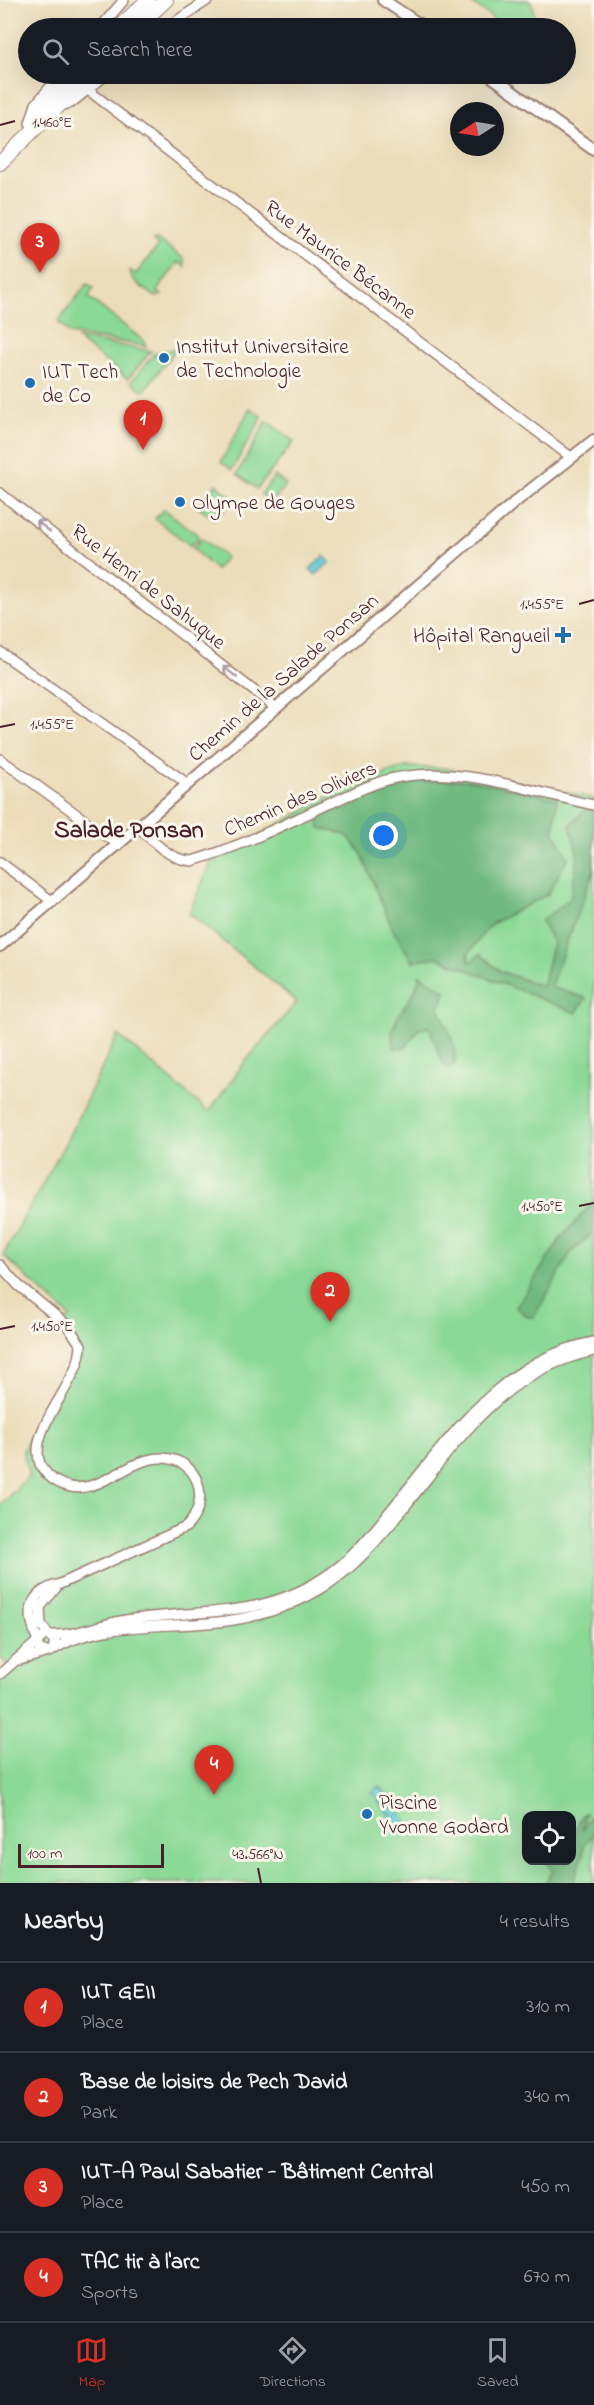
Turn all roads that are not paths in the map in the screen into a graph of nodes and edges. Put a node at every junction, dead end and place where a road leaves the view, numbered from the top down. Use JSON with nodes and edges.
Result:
{"nodes":[{"id":1,"x":124,"y":0,"type":"edge"},
{"id":2,"x":148,"y":0,"type":"edge"},
{"id":3,"x":166,"y":0,"type":"edge"},
{"id":4,"x":208,"y":0,"type":"edge"},
{"id":5,"x":383,"y":0,"type":"edge"},
{"id":6,"x":109,"y":18,"type":"edge"},
{"id":7,"x":129,"y":18,"type":"edge"},
{"id":8,"x":147,"y":18,"type":"edge"},
{"id":9,"x":181,"y":18,"type":"edge"},
{"id":10,"x":410,"y":18,"type":"edge"},
{"id":11,"x":53,"y":84,"type":"edge"},
{"id":12,"x":66,"y":84,"type":"edge"},
{"id":13,"x":80,"y":84,"type":"edge"},
{"id":14,"x":95,"y":84,"type":"edge"},
{"id":15,"x":502,"y":84,"type":"edge"},
{"id":16,"x":88,"y":90,"type":"junction"},
{"id":17,"x":58,"y":107,"type":"junction"},
{"id":18,"x":30,"y":123,"type":"junction"},
{"id":19,"x":594,"y":150,"type":"edge"},
{"id":20,"x":0,"y":157,"type":"edge"},
{"id":21,"x":0,"y":163,"type":"edge"},
{"id":22,"x":594,"y":440,"type":"edge"},
{"id":23,"x":572,"y":458,"type":"junction"},
{"id":24,"x":0,"y":493,"type":"edge"},
{"id":25,"x":0,"y":652,"type":"edge"},
{"id":26,"x":276,"y":708,"type":"junction"},
{"id":27,"x":0,"y":759,"type":"edge"},
{"id":28,"x":186,"y":786,"type":"junction"},
{"id":29,"x":594,"y":805,"type":"edge"},
{"id":30,"x":139,"y":827,"type":"junction"},
{"id":31,"x":118,"y":845,"type":"junction"},
{"id":32,"x":0,"y":862,"type":"edge"},
{"id":33,"x":53,"y":902,"type":"junction"},
{"id":34,"x":0,"y":946,"type":"edge"},
{"id":35,"x":0,"y":1265,"type":"edge"},
{"id":36,"x":594,"y":1342,"type":"edge"},
{"id":37,"x":594,"y":1351,"type":"edge"},
{"id":38,"x":60,"y":1584,"type":"junction"},
{"id":39,"x":50,"y":1635,"type":"junction"},
{"id":40,"x":37,"y":1641,"type":"junction"},
{"id":41,"x":49,"y":1651,"type":"junction"},
{"id":42,"x":20,"y":1660,"type":"junction"},
{"id":43,"x":0,"y":1674,"type":"edge"}],
"edges":[{"from":1,"to":6,"type":"street"},
{"from":2,"to":7,"type":"main road"},
{"from":3,"to":8,"type":"main road"},
{"from":4,"to":9,"type":"street"},
{"from":5,"to":10,"type":"street"},
{"from":11,"to":18,"type":"street"},
{"from":12,"to":18,"type":"main road"},
{"from":13,"to":17,"type":"main road"},
{"from":14,"to":16,"type":"street"},
{"from":15,"to":19,"type":"street"},
{"from":16,"to":17,"type":"street"},
{"from":16,"to":23,"type":"street","name":"Rue Maurice Bécanne"},
{"from":17,"to":21,"type":"main road"},
{"from":18,"to":20,"type":"main road"},
{"from":22,"to":23,"type":"street","name":"Chemin de la Salade Ponsan"},
{"from":23,"to":26,"type":"street","name":"Chemin de la Salade Ponsan"},
{"from":26,"to":24,"type":"street","name":"Rue Henri de Sahuque","one_way":true},
{"from":25,"to":28,"type":"street"},
{"from":26,"to":28,"type":"street","name":"Chemin de la Salade Ponsan"},
{"from":27,"to":31,"type":"street"},
{"from":28,"to":30,"type":"street","name":"Chemin de la Salade Ponsan"},
{"from":29,"to":30,"type":"street","name":"Chemin des Oliviers"},
{"from":30,"to":31,"type":"street","name":"Chemin de la Salade Ponsan"},
{"from":31,"to":33,"type":"street","name":"Chemin de la Salade Ponsan"},
{"from":32,"to":33,"type":"street"},
{"from":33,"to":34,"type":"street","name":"Chemin de la Salade Ponsan"},
{"from":35,"to":38,"type":"street"},
{"from":36,"to":39,"type":"street"},
{"from":37,"to":41,"type":"street"},
{"from":38,"to":39,"type":"street"},
{"from":38,"to":40,"type":"street"},
{"from":39,"to":40,"type":"street"},
{"from":39,"to":41,"type":"street"},
{"from":40,"to":41,"type":"street"},
{"from":40,"to":42,"type":"street"},
{"from":41,"to":42,"type":"street"},
{"from":42,"to":43,"type":"street"}]}
